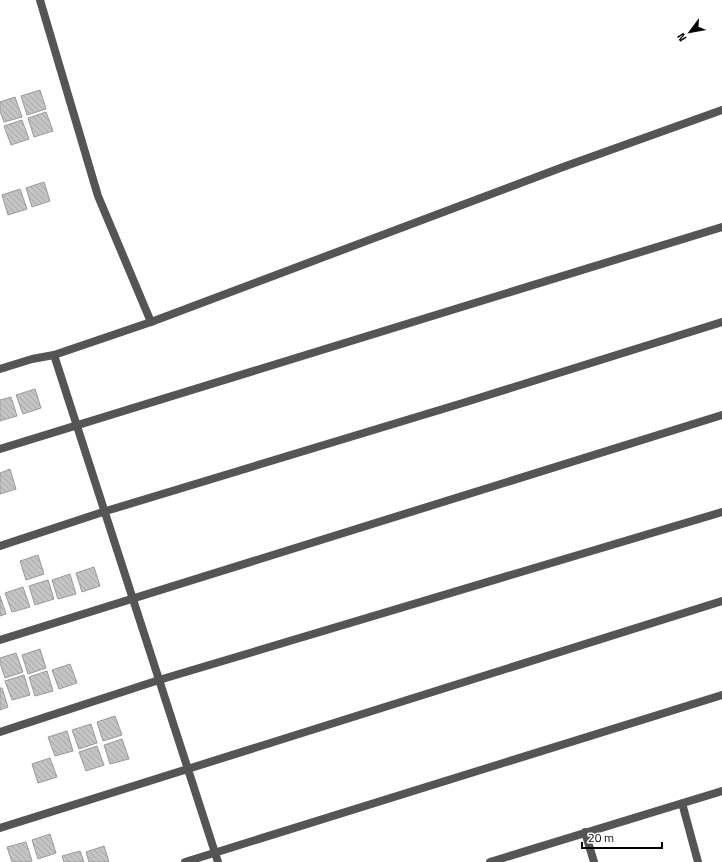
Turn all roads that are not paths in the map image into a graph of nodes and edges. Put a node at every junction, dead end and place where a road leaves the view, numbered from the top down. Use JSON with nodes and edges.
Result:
{"nodes":[{"id":1,"x":40,"y":0,"type":"edge"},
{"id":2,"x":722,"y":110,"type":"edge"},
{"id":3,"x":722,"y":227,"type":"edge"},
{"id":4,"x":151,"y":322,"type":"junction"},
{"id":5,"x":722,"y":322,"type":"edge"},
{"id":6,"x":54,"y":355,"type":"junction"},
{"id":7,"x":0,"y":369,"type":"edge"},
{"id":8,"x":722,"y":415,"type":"edge"},
{"id":9,"x":77,"y":425,"type":"junction"},
{"id":10,"x":0,"y":449,"type":"edge"},
{"id":11,"x":106,"y":511,"type":"junction"},
{"id":12,"x":722,"y":512,"type":"edge"},
{"id":13,"x":0,"y":546,"type":"edge"},
{"id":14,"x":133,"y":598,"type":"junction"},
{"id":15,"x":722,"y":601,"type":"edge"},
{"id":16,"x":0,"y":640,"type":"edge"},
{"id":17,"x":159,"y":680,"type":"junction"},
{"id":18,"x":722,"y":695,"type":"edge"},
{"id":19,"x":0,"y":732,"type":"edge"},
{"id":20,"x":188,"y":768,"type":"junction"},
{"id":21,"x":722,"y":790,"type":"edge"},
{"id":22,"x":682,"y":803,"type":"junction"},
{"id":23,"x":0,"y":828,"type":"edge"},
{"id":24,"x":585,"y":832,"type":"junction"},
{"id":25,"x":215,"y":853,"type":"junction"},
{"id":26,"x":504,"y":860,"type":"edge"},
{"id":27,"x":185,"y":862,"type":"edge"},
{"id":28,"x":218,"y":862,"type":"edge"},
{"id":29,"x":490,"y":862,"type":"edge"},
{"id":30,"x":594,"y":862,"type":"edge"},
{"id":31,"x":698,"y":862,"type":"edge"}],
"edges":[{"from":1,"to":4,"type":"street"},
{"from":2,"to":4,"type":"street"},
{"from":3,"to":9,"type":"street"},
{"from":4,"to":6,"type":"street"},
{"from":5,"to":11,"type":"street"},
{"from":6,"to":7,"type":"street"},
{"from":6,"to":9,"type":"street"},
{"from":8,"to":14,"type":"street"},
{"from":9,"to":10,"type":"street"},
{"from":9,"to":11,"type":"street"},
{"from":11,"to":13,"type":"street"},
{"from":11,"to":14,"type":"street"},
{"from":12,"to":17,"type":"street"},
{"from":14,"to":16,"type":"street"},
{"from":14,"to":17,"type":"street"},
{"from":15,"to":20,"type":"street"},
{"from":17,"to":19,"type":"street"},
{"from":17,"to":20,"type":"street"},
{"from":18,"to":25,"type":"street"},
{"from":20,"to":23,"type":"street"},
{"from":20,"to":25,"type":"street"},
{"from":21,"to":22,"type":"street"},
{"from":22,"to":24,"type":"street"},
{"from":22,"to":31,"type":"street"},
{"from":24,"to":26,"type":"street"},
{"from":24,"to":30,"type":"street"},
{"from":25,"to":27,"type":"street"},
{"from":25,"to":28,"type":"street"},
{"from":26,"to":29,"type":"street"}]}
